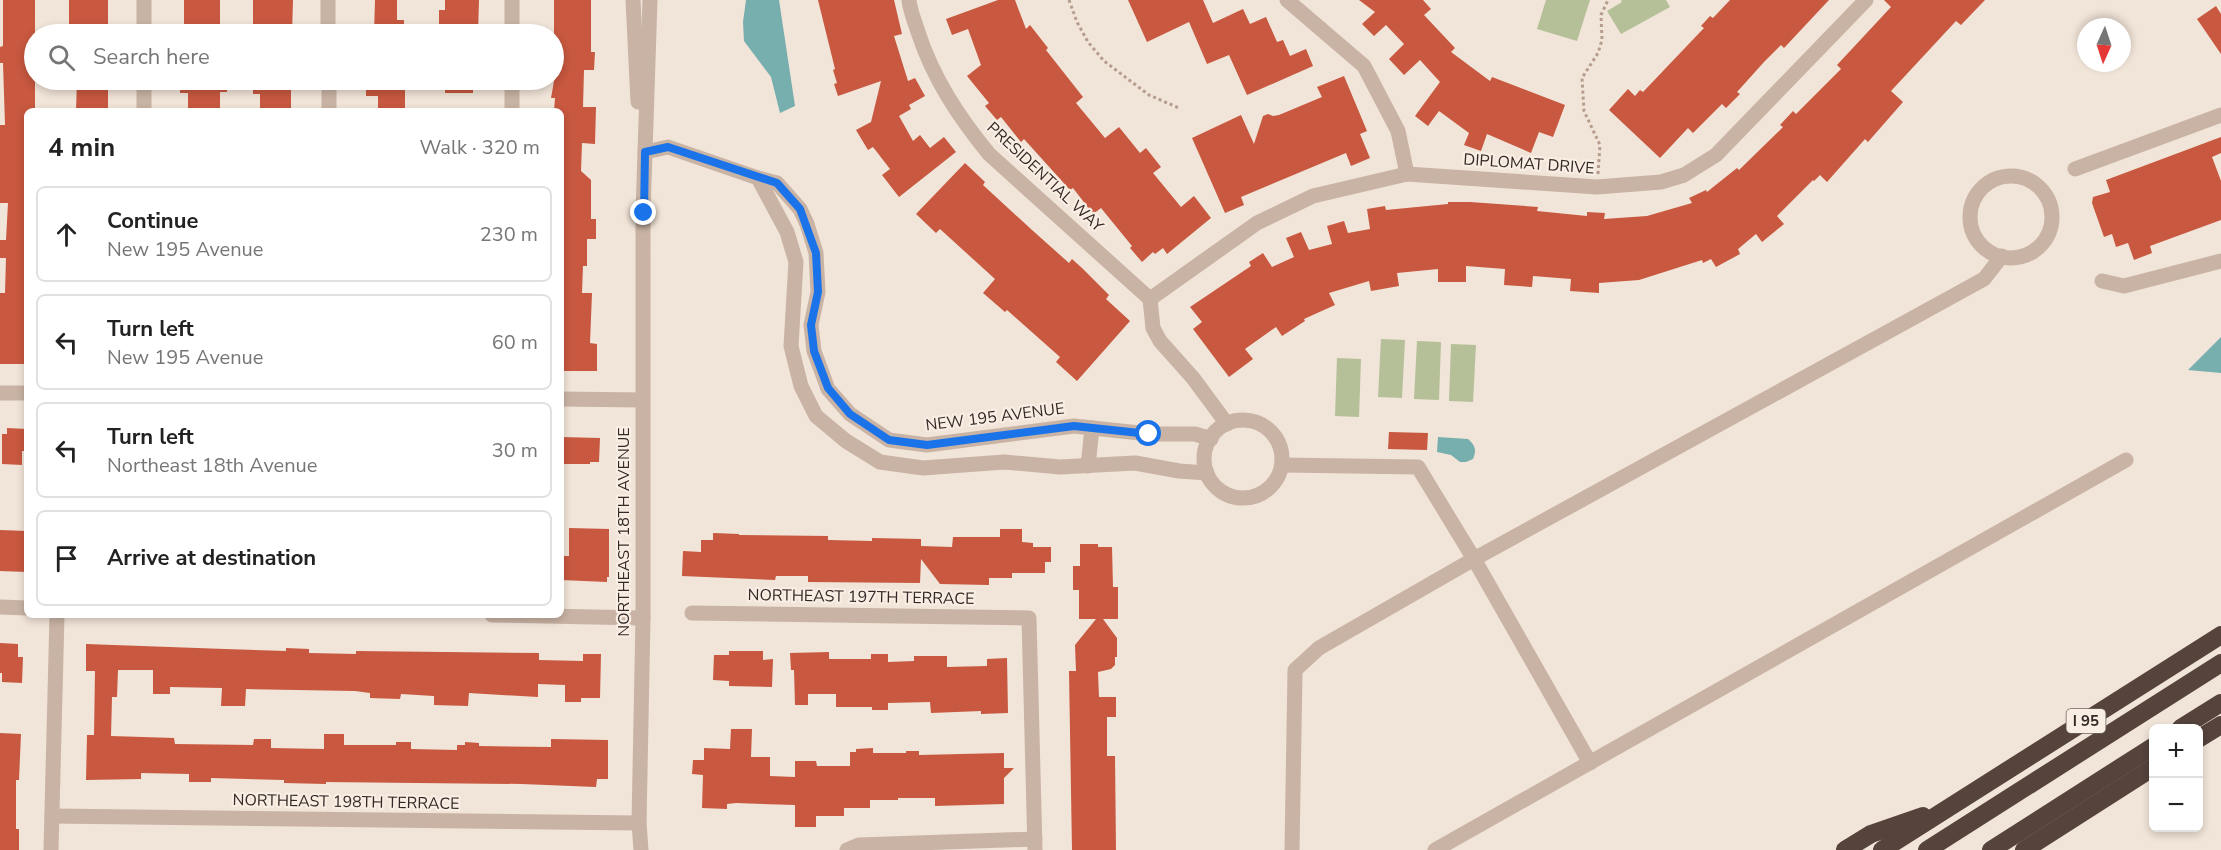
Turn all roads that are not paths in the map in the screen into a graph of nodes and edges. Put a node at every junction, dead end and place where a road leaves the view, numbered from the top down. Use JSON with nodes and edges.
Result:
{"nodes":[{"id":1,"x":144,"y":0,"type":"edge"},
{"id":2,"x":328,"y":0,"type":"edge"},
{"id":3,"x":512,"y":0,"type":"edge"},
{"id":4,"x":633,"y":0,"type":"edge"},
{"id":5,"x":650,"y":0,"type":"edge"},
{"id":6,"x":909,"y":0,"type":"edge"},
{"id":7,"x":1287,"y":0,"type":"edge"},
{"id":8,"x":1866,"y":0,"type":"edge"},
{"id":9,"x":144,"y":24,"type":"edge"},
{"id":10,"x":328,"y":24,"type":"edge"},
{"id":11,"x":512,"y":24,"type":"edge"},
{"id":12,"x":144,"y":90,"type":"edge"},
{"id":13,"x":329,"y":90,"type":"edge"},
{"id":14,"x":512,"y":90,"type":"edge"},
{"id":15,"x":144,"y":108,"type":"edge"},
{"id":16,"x":329,"y":108,"type":"edge"},
{"id":17,"x":512,"y":108,"type":"edge"},
{"id":18,"x":2221,"y":115,"type":"edge"},
{"id":19,"x":645,"y":152,"type":"junction"},
{"id":20,"x":2075,"y":169,"type":"dead end"},
{"id":21,"x":1407,"y":174,"type":"junction"},
{"id":22,"x":758,"y":178,"type":"junction"},
{"id":23,"x":644,"y":213,"type":"junction"},
{"id":24,"x":2002,"y":256,"type":"junction"},
{"id":25,"x":2221,"y":261,"type":"edge"},
{"id":26,"x":2102,"y":281,"type":"dead end"},
{"id":27,"x":1150,"y":299,"type":"junction"},
{"id":28,"x":0,"y":393,"type":"edge"},
{"id":29,"x":24,"y":393,"type":"edge"},
{"id":30,"x":564,"y":399,"type":"edge"},
{"id":31,"x":642,"y":400,"type":"junction"},
{"id":32,"x":1227,"y":424,"type":"junction"},
{"id":33,"x":1092,"y":428,"type":"junction"},
{"id":34,"x":1211,"y":439,"type":"junction"},
{"id":35,"x":2126,"y":460,"type":"dead end"},
{"id":36,"x":1282,"y":465,"type":"junction"},
{"id":37,"x":1088,"y":466,"type":"junction"},
{"id":38,"x":1207,"y":473,"type":"junction"},
{"id":39,"x":1474,"y":559,"type":"junction"},
{"id":40,"x":0,"y":607,"type":"edge"},
{"id":41,"x":24,"y":608,"type":"edge"},
{"id":42,"x":692,"y":613,"type":"dead end"},
{"id":43,"x":564,"y":616,"type":"edge"},
{"id":44,"x":57,"y":618,"type":"edge"},
{"id":45,"x":643,"y":618,"type":"junction"},
{"id":46,"x":2221,"y":635,"type":"edge"},
{"id":47,"x":2221,"y":663,"type":"edge"},
{"id":48,"x":2221,"y":703,"type":"edge"},
{"id":49,"x":2189,"y":724,"type":"edge"},
{"id":50,"x":2221,"y":725,"type":"edge"},
{"id":51,"x":2203,"y":736,"type":"edge"},
{"id":52,"x":2149,"y":749,"type":"edge"},
{"id":53,"x":1590,"y":763,"type":"junction"},
{"id":54,"x":2149,"y":770,"type":"edge"},
{"id":55,"x":1951,"y":807,"type":"junction"},
{"id":56,"x":52,"y":816,"type":"junction"},
{"id":57,"x":639,"y":823,"type":"junction"},
{"id":58,"x":1035,"y":845,"type":"edge"},
{"id":59,"x":51,"y":850,"type":"edge"},
{"id":60,"x":641,"y":850,"type":"edge"},
{"id":61,"x":847,"y":850,"type":"edge"},
{"id":62,"x":1292,"y":850,"type":"edge"},
{"id":63,"x":1436,"y":850,"type":"edge"},
{"id":64,"x":1845,"y":850,"type":"edge"},
{"id":65,"x":1882,"y":850,"type":"edge"},
{"id":66,"x":1927,"y":850,"type":"edge"},
{"id":67,"x":1991,"y":850,"type":"edge"},
{"id":68,"x":2024,"y":850,"type":"edge"}],
"edges":[{"from":1,"to":9,"type":"street"},
{"from":2,"to":10,"type":"street"},
{"from":3,"to":11,"type":"street"},
{"from":4,"to":23,"type":"street","name":"NORTHEAST 18TH AVENUE"},
{"from":5,"to":19,"type":"street","name":"NORTHEAST 18TH AVENUE"},
{"from":6,"to":27,"type":"street","name":"PRESIDENTIAL WAY"},
{"from":7,"to":21,"type":"street"},
{"from":8,"to":21,"type":"street","name":"DIPLOMAT DRIVE"},
{"from":12,"to":15,"type":"street"},
{"from":13,"to":16,"type":"street"},
{"from":14,"to":17,"type":"street"},
{"from":18,"to":20,"type":"street"},
{"from":19,"to":22,"type":"street","name":"NEW 195 AVENUE"},
{"from":19,"to":23,"type":"street","name":"NORTHEAST 18TH AVENUE"},
{"from":21,"to":27,"type":"street","name":"DIPLOMAT DRIVE"},
{"from":22,"to":33,"type":"street","name":"NEW 195 AVENUE"},
{"from":22,"to":37,"type":"street"},
{"from":23,"to":31,"type":"street","name":"NORTHEAST 18TH AVENUE"},
{"from":24,"to":24,"type":"street"},
{"from":24,"to":39,"type":"street"},
{"from":25,"to":26,"type":"street"},
{"from":27,"to":32,"type":"street"},
{"from":28,"to":29,"type":"street"},
{"from":30,"to":31,"type":"street"},
{"from":31,"to":45,"type":"street","name":"NORTHEAST 18TH AVENUE"},
{"from":32,"to":34,"type":"street"},
{"from":32,"to":36,"type":"street"},
{"from":33,"to":34,"type":"street","name":"NEW 195 AVENUE"},
{"from":33,"to":37,"type":"street"},
{"from":34,"to":38,"type":"street"},
{"from":35,"to":53,"type":"street"},
{"from":36,"to":38,"type":"street"},
{"from":36,"to":39,"type":"street"},
{"from":37,"to":38,"type":"street"},
{"from":39,"to":53,"type":"street"},
{"from":39,"to":62,"type":"street"},
{"from":40,"to":41,"type":"street"},
{"from":42,"to":58,"type":"street","name":"NORTHEAST 197TH TERRACE"},
{"from":43,"to":45,"type":"street"},
{"from":44,"to":56,"type":"street"},
{"from":45,"to":57,"type":"street","name":"NORTHEAST 18TH AVENUE"},
{"from":46,"to":55,"type":"highway","number":"I 95"},
{"from":47,"to":66,"type":"highway"},
{"from":48,"to":49,"type":"highway"},
{"from":50,"to":51,"type":"highway"},
{"from":52,"to":67,"type":"highway"},
{"from":53,"to":63,"type":"street"},
{"from":54,"to":68,"type":"highway"},
{"from":55,"to":64,"type":"highway"},
{"from":55,"to":65,"type":"highway","number":"I 95"},
{"from":56,"to":57,"type":"street","name":"NORTHEAST 198TH TERRACE"},
{"from":56,"to":59,"type":"street"},
{"from":57,"to":60,"type":"street","name":"NORTHEAST 18TH AVENUE"},
{"from":58,"to":61,"type":"street"}]}
